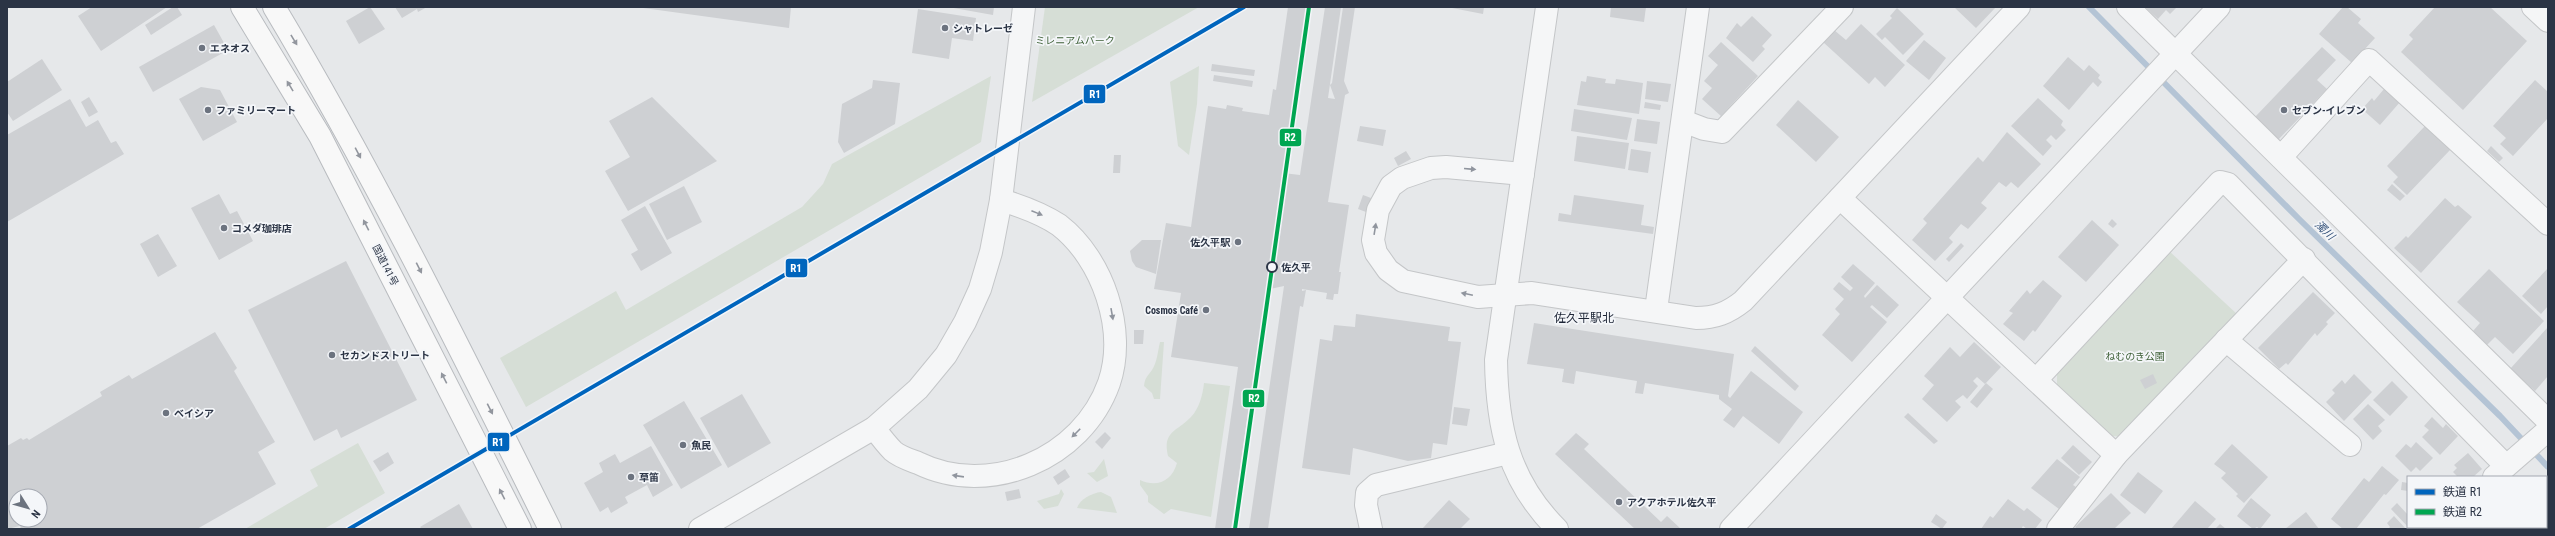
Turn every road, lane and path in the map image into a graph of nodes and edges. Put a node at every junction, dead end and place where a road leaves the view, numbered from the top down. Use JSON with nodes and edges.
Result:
{"nodes":[{"id":1,"x":242,"y":7,"type":"edge"},
{"id":2,"x":274,"y":7,"type":"edge"},
{"id":3,"x":1024,"y":7,"type":"edge"},
{"id":4,"x":1548,"y":7,"type":"edge"},
{"id":5,"x":1698,"y":7,"type":"edge"},
{"id":6,"x":1842,"y":7,"type":"edge"},
{"id":7,"x":2019,"y":7,"type":"edge"},
{"id":8,"x":2128,"y":7,"type":"edge"},
{"id":9,"x":2219,"y":7,"type":"edge"},
{"id":10,"x":2533,"y":7,"type":"edge"},
{"id":11,"x":2548,"y":21,"type":"edge"},
{"id":12,"x":2172,"y":58,"type":"junction"},
{"id":13,"x":1683,"y":121,"type":"junction"},
{"id":14,"x":2282,"y":157,"type":"junction"},
{"id":15,"x":1523,"y":174,"type":"junction"},
{"id":16,"x":1840,"y":198,"type":"junction"},
{"id":17,"x":1001,"y":200,"type":"junction"},
{"id":18,"x":2548,"y":224,"type":"edge"},
{"id":19,"x":2304,"y":259,"type":"junction"},
{"id":20,"x":1506,"y":293,"type":"junction"},
{"id":21,"x":1946,"y":298,"type":"junction"},
{"id":22,"x":1656,"y":310,"type":"junction"},
{"id":23,"x":2226,"y":340,"type":"junction"},
{"id":24,"x":2036,"y":380,"type":"junction"},
{"id":25,"x":2548,"y":427,"type":"edge"},
{"id":26,"x":874,"y":428,"type":"junction"},
{"id":27,"x":2350,"y":445,"type":"dead end"},
{"id":28,"x":1508,"y":453,"type":"junction"},
{"id":29,"x":2116,"y":455,"type":"junction"},
{"id":30,"x":2503,"y":470,"type":"edge"},
{"id":31,"x":520,"y":529,"type":"edge"},
{"id":32,"x":550,"y":529,"type":"edge"},
{"id":33,"x":700,"y":529,"type":"edge"},
{"id":34,"x":1371,"y":529,"type":"edge"},
{"id":35,"x":1557,"y":529,"type":"edge"},
{"id":36,"x":1731,"y":529,"type":"edge"},
{"id":37,"x":2058,"y":529,"type":"edge"}],
"edges":[{"from":31,"to":1,"type":"highway","name":"国道141号","one_way":true},
{"from":2,"to":32,"type":"highway","one_way":true},
{"from":3,"to":17,"type":"street"},
{"from":4,"to":15,"type":"street"},
{"from":5,"to":13,"type":"street"},
{"from":6,"to":13,"type":"street"},
{"from":7,"to":16,"type":"street"},
{"from":8,"to":12,"type":"street"},
{"from":9,"to":12,"type":"street"},
{"from":10,"to":11,"type":"street"},
{"from":12,"to":14,"type":"street"},
{"from":12,"to":21,"type":"street"},
{"from":13,"to":22,"type":"street"},
{"from":14,"to":18,"type":"street"},
{"from":14,"to":25,"type":"street"},
{"from":15,"to":20,"type":"street"},
{"from":20,"to":15,"type":"street","one_way":true},
{"from":16,"to":21,"type":"street"},
{"from":16,"to":22,"type":"street"},
{"from":17,"to":26,"type":"street"},
{"from":17,"to":26,"type":"street","one_way":true},
{"from":19,"to":23,"type":"street"},
{"from":19,"to":24,"type":"street"},
{"from":19,"to":30,"type":"street"},
{"from":20,"to":22,"type":"street"},
{"from":20,"to":28,"type":"street"},
{"from":21,"to":24,"type":"street"},
{"from":21,"to":36,"type":"street"},
{"from":23,"to":27,"type":"street"},
{"from":23,"to":29,"type":"street"},
{"from":24,"to":29,"type":"street"},
{"from":25,"to":30,"type":"street"},
{"from":26,"to":33,"type":"street"},
{"from":28,"to":34,"type":"street"},
{"from":28,"to":35,"type":"street"},
{"from":29,"to":37,"type":"street"}]}
